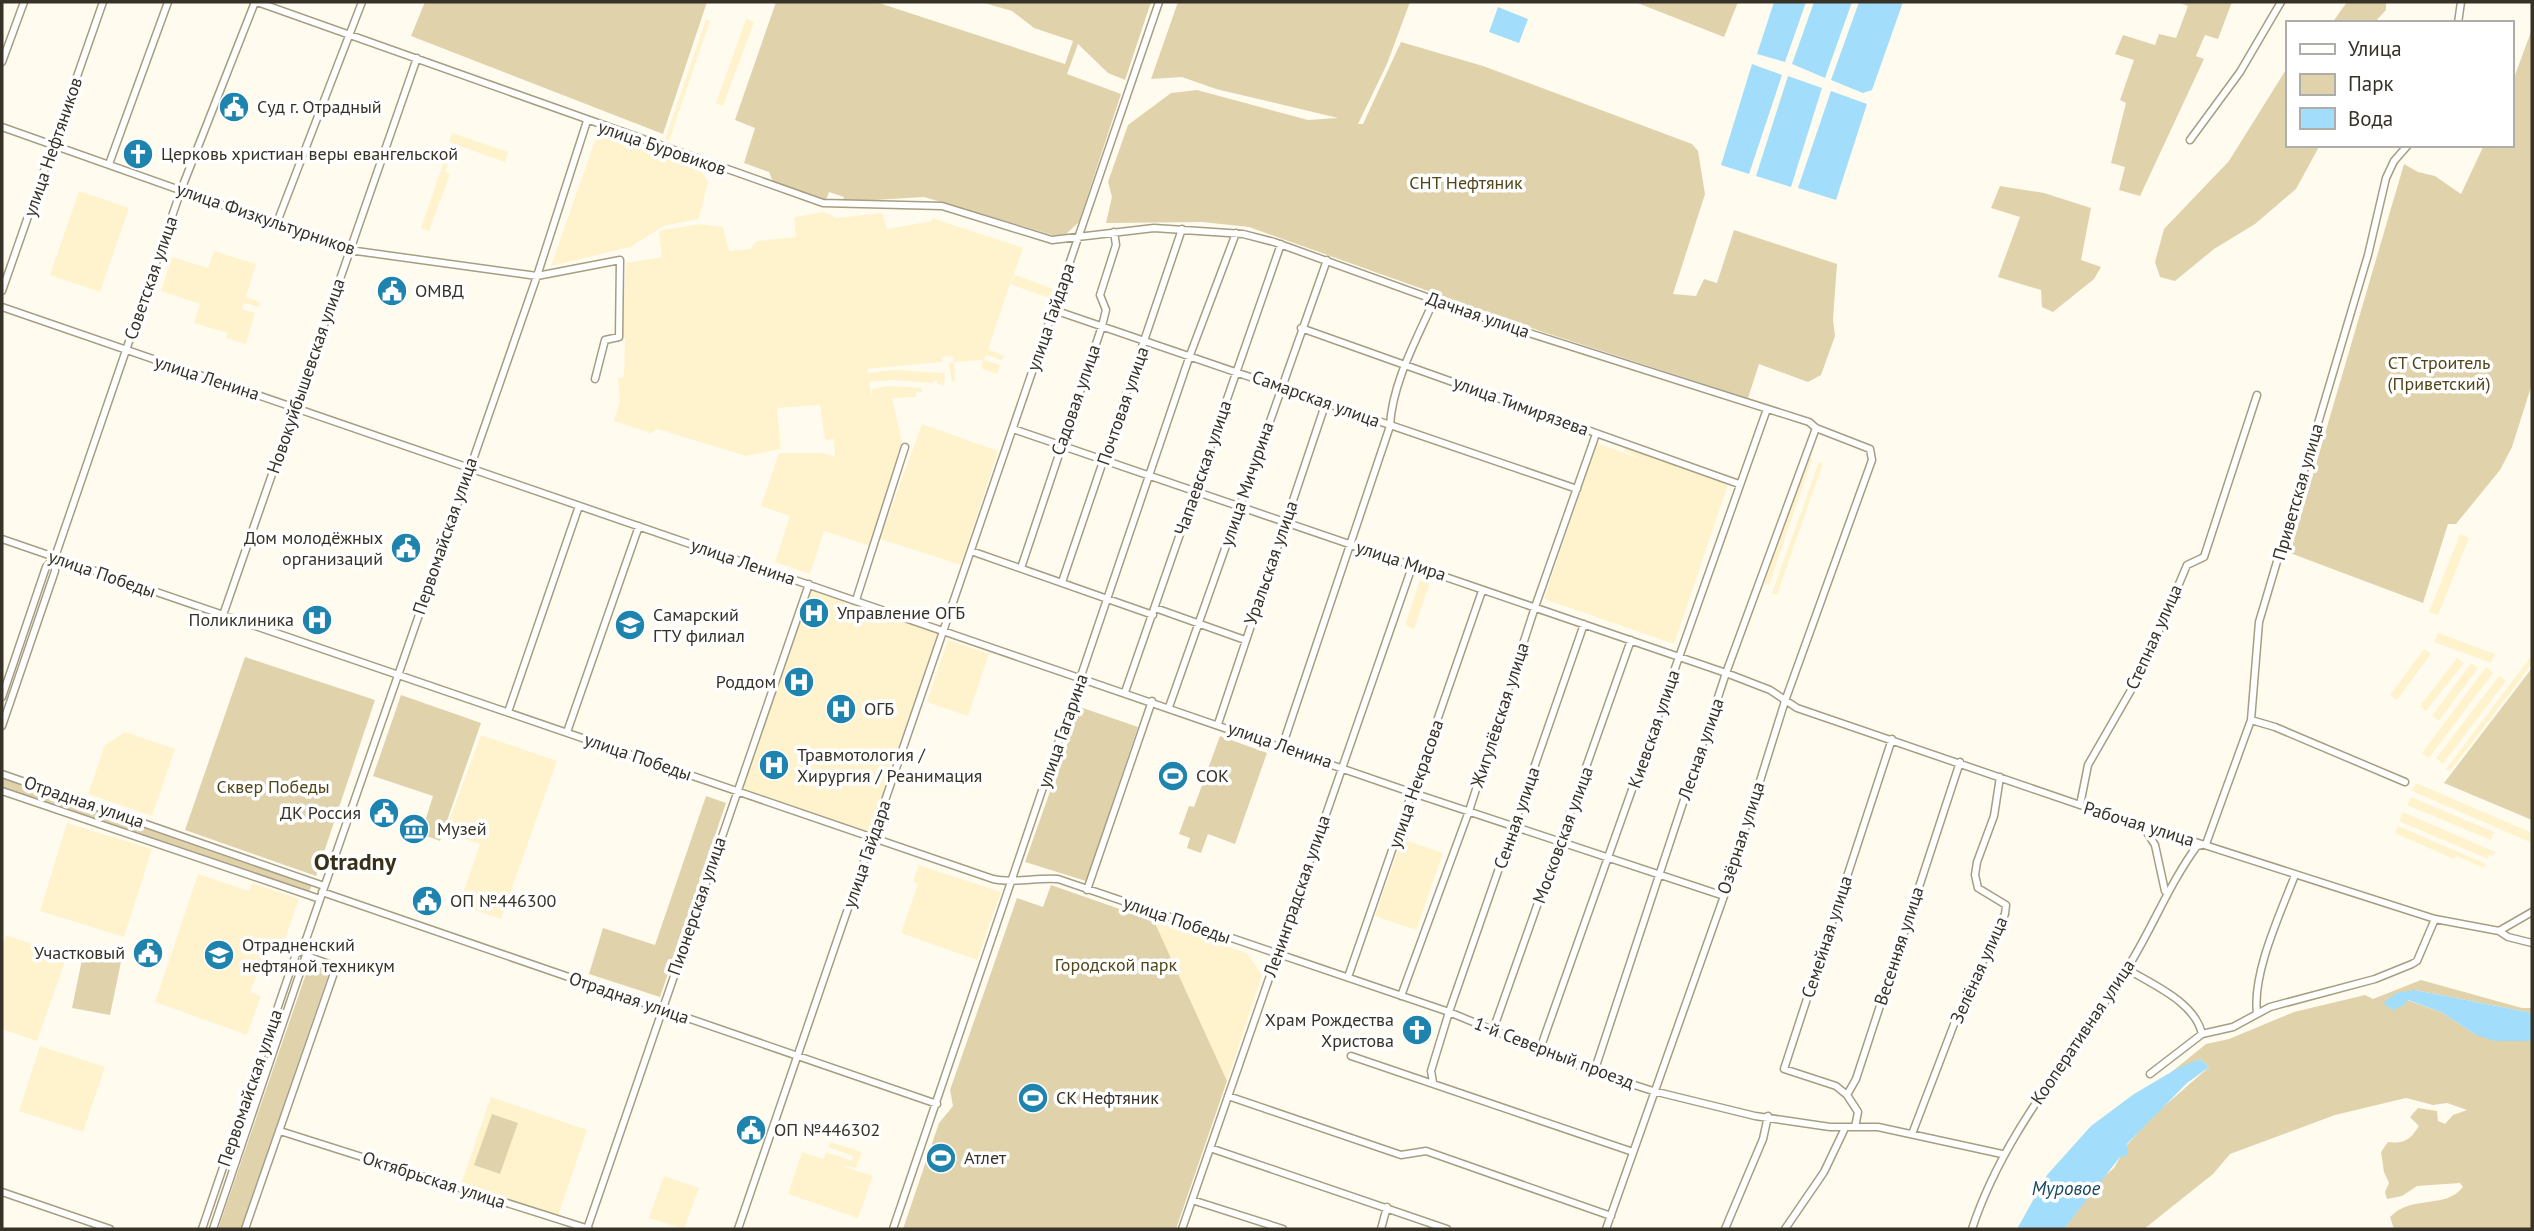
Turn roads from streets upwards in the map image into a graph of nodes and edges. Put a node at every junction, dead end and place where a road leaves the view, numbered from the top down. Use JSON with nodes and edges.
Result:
{"nodes":[{"id":1,"x":24,"y":2,"type":"edge"},
{"id":2,"x":103,"y":2,"type":"edge"},
{"id":3,"x":169,"y":2,"type":"edge"},
{"id":4,"x":256,"y":2,"type":"edge"},
{"id":5,"x":362,"y":2,"type":"edge"},
{"id":6,"x":1159,"y":2,"type":"edge"},
{"id":7,"x":2281,"y":2,"type":"edge"},
{"id":8,"x":2461,"y":2,"type":"edge"},
{"id":9,"x":2458,"y":21,"type":"edge"},
{"id":10,"x":349,"y":33,"type":"junction"},
{"id":11,"x":417,"y":58,"type":"junction"},
{"id":12,"x":2,"y":62,"type":"edge"},
{"id":13,"x":587,"y":121,"type":"junction"},
{"id":14,"x":2,"y":127,"type":"edge"},
{"id":15,"x":2190,"y":140,"type":"dead end"},
{"id":16,"x":54,"y":145,"type":"junction"},
{"id":17,"x":2406,"y":147,"type":"edge"},
{"id":18,"x":109,"y":164,"type":"junction"},
{"id":19,"x":181,"y":190,"type":"junction"},
{"id":20,"x":276,"y":225,"type":"junction"},
{"id":21,"x":1182,"y":229,"type":"junction"},
{"id":22,"x":1114,"y":232,"type":"junction"},
{"id":23,"x":1236,"y":233,"type":"junction"},
{"id":24,"x":1078,"y":239,"type":"junction"},
{"id":25,"x":1281,"y":244,"type":"junction"},
{"id":26,"x":349,"y":250,"type":"junction"},
{"id":27,"x":1326,"y":260,"type":"junction"},
{"id":28,"x":537,"y":276,"type":"junction"},
{"id":29,"x":2,"y":291,"type":"edge"},
{"id":30,"x":1434,"y":300,"type":"junction"},
{"id":31,"x":2,"y":307,"type":"edge"},
{"id":32,"x":1054,"y":310,"type":"junction"},
{"id":33,"x":1102,"y":326,"type":"junction"},
{"id":34,"x":1301,"y":328,"type":"junction"},
{"id":35,"x":1145,"y":340,"type":"junction"},
{"id":36,"x":126,"y":352,"type":"junction"},
{"id":37,"x":1190,"y":355,"type":"junction"},
{"id":38,"x":1407,"y":364,"type":"junction"},
{"id":39,"x":1236,"y":371,"type":"junction"},
{"id":40,"x":595,"y":379,"type":"dead end"},
{"id":41,"x":1281,"y":386,"type":"junction"},
{"id":42,"x":2257,"y":395,"type":"dead end"},
{"id":43,"x":1326,"y":402,"type":"junction"},
{"id":44,"x":296,"y":407,"type":"junction"},
{"id":45,"x":1767,"y":409,"type":"junction"},
{"id":46,"x":1390,"y":426,"type":"junction"},
{"id":47,"x":1816,"y":428,"type":"junction"},
{"id":48,"x":1013,"y":429,"type":"junction"},
{"id":49,"x":1596,"y":434,"type":"junction"},
{"id":50,"x":1059,"y":445,"type":"junction"},
{"id":51,"x":905,"y":447,"type":"dead end"},
{"id":52,"x":1870,"y":449,"type":"joint"},
{"id":53,"x":1104,"y":460,"type":"junction"},
{"id":54,"x":468,"y":468,"type":"junction"},
{"id":55,"x":1149,"y":475,"type":"junction"},
{"id":56,"x":1739,"y":484,"type":"junction"},
{"id":57,"x":1577,"y":489,"type":"junction"},
{"id":58,"x":1196,"y":491,"type":"junction"},
{"id":59,"x":579,"y":506,"type":"junction"},
{"id":60,"x":1240,"y":507,"type":"junction"},
{"id":61,"x":1285,"y":522,"type":"junction"},
{"id":62,"x":639,"y":526,"type":"junction"},
{"id":63,"x":2,"y":539,"type":"edge"},
{"id":64,"x":1351,"y":544,"type":"junction"},
{"id":65,"x":971,"y":551,"type":"junction"},
{"id":66,"x":55,"y":557,"type":"junction"},
{"id":67,"x":1413,"y":564,"type":"junction"},
{"id":68,"x":1021,"y":568,"type":"junction"},
{"id":69,"x":1062,"y":582,"type":"junction"},
{"id":70,"x":809,"y":584,"type":"junction"},
{"id":71,"x":1482,"y":591,"type":"junction"},
{"id":72,"x":1107,"y":598,"type":"junction"},
{"id":73,"x":856,"y":600,"type":"junction"},
{"id":74,"x":1535,"y":607,"type":"junction"},
{"id":75,"x":1154,"y":611,"type":"junction"},
{"id":76,"x":223,"y":615,"type":"junction"},
{"id":77,"x":1197,"y":622,"type":"junction"},
{"id":78,"x":1584,"y":624,"type":"junction"},
{"id":79,"x":943,"y":630,"type":"junction"},
{"id":80,"x":1245,"y":639,"type":"junction"},
{"id":81,"x":1631,"y":640,"type":"junction"},
{"id":82,"x":1678,"y":657,"type":"junction"},
{"id":83,"x":1727,"y":673,"type":"junction"},
{"id":84,"x":397,"y":674,"type":"junction"},
{"id":85,"x":1081,"y":678,"type":"junction"},
{"id":86,"x":1125,"y":692,"type":"junction"},
{"id":87,"x":2,"y":697,"type":"edge"},
{"id":88,"x":1152,"y":701,"type":"junction"},
{"id":89,"x":1784,"y":701,"type":"junction"},
{"id":90,"x":1169,"y":707,"type":"junction"},
{"id":91,"x":508,"y":712,"type":"junction"},
{"id":92,"x":2251,"y":720,"type":"junction"},
{"id":93,"x":1218,"y":724,"type":"junction"},
{"id":94,"x":2,"y":726,"type":"edge"},
{"id":95,"x":567,"y":733,"type":"junction"},
{"id":96,"x":1892,"y":739,"type":"junction"},
{"id":97,"x":1282,"y":747,"type":"junction"},
{"id":98,"x":1960,"y":762,"type":"junction"},
{"id":99,"x":1342,"y":766,"type":"junction"},
{"id":100,"x":2,"y":774,"type":"edge"},
{"id":101,"x":2000,"y":777,"type":"junction"},
{"id":102,"x":2405,"y":782,"type":"dead end"},
{"id":103,"x":736,"y":790,"type":"junction"},
{"id":104,"x":2,"y":791,"type":"edge"},
{"id":105,"x":1413,"y":793,"type":"junction"},
{"id":106,"x":2080,"y":805,"type":"junction"},
{"id":107,"x":1469,"y":811,"type":"junction"},
{"id":108,"x":2142,"y":824,"type":"junction"},
{"id":109,"x":1514,"y":827,"type":"junction"},
{"id":110,"x":168,"y":832,"type":"junction"},
{"id":111,"x":873,"y":838,"type":"junction"},
{"id":112,"x":1561,"y":842,"type":"junction"},
{"id":113,"x":2206,"y":844,"type":"junction"},
{"id":114,"x":163,"y":846,"type":"junction"},
{"id":115,"x":1610,"y":859,"type":"junction"},
{"id":116,"x":1658,"y":874,"type":"junction"},
{"id":117,"x":2295,"y":875,"type":"junction"},
{"id":118,"x":1013,"y":881,"type":"junction"},
{"id":119,"x":1087,"y":890,"type":"junction"},
{"id":120,"x":322,"y":892,"type":"junction"},
{"id":121,"x":2165,"y":894,"type":"junction"},
{"id":122,"x":1724,"y":896,"type":"junction"},
{"id":123,"x":2532,"y":912,"type":"edge"},
{"id":124,"x":2435,"y":919,"type":"junction"},
{"id":125,"x":2499,"y":931,"type":"junction"},
{"id":126,"x":2532,"y":943,"type":"edge"},
{"id":127,"x":304,"y":953,"type":"junction"},
{"id":128,"x":1278,"y":953,"type":"junction"},
{"id":129,"x":2127,"y":968,"type":"junction"},
{"id":130,"x":1348,"y":977,"type":"junction"},
{"id":131,"x":1401,"y":996,"type":"junction"},
{"id":132,"x":662,"y":1009,"type":"junction"},
{"id":133,"x":1449,"y":1012,"type":"junction"},
{"id":134,"x":2257,"y":1013,"type":"junction"},
{"id":135,"x":1493,"y":1030,"type":"junction"},
{"id":136,"x":2202,"y":1034,"type":"junction"},
{"id":137,"x":1541,"y":1049,"type":"junction"},
{"id":138,"x":1351,"y":1056,"type":"dead end"},
{"id":139,"x":797,"y":1057,"type":"junction"},
{"id":140,"x":1594,"y":1072,"type":"junction"},
{"id":141,"x":2150,"y":1074,"type":"dead end"},
{"id":142,"x":1433,"y":1082,"type":"junction"},
{"id":143,"x":1653,"y":1091,"type":"junction"},
{"id":144,"x":1847,"y":1095,"type":"junction"},
{"id":145,"x":1228,"y":1096,"type":"junction"},
{"id":146,"x":247,"y":1097,"type":"junction"},
{"id":147,"x":257,"y":1101,"type":"junction"},
{"id":148,"x":937,"y":1104,"type":"junction"},
{"id":149,"x":1768,"y":1116,"type":"junction"},
{"id":150,"x":1855,"y":1127,"type":"junction"},
{"id":151,"x":1845,"y":1128,"type":"junction"},
{"id":152,"x":279,"y":1131,"type":"junction"},
{"id":153,"x":1912,"y":1134,"type":"junction"},
{"id":154,"x":1210,"y":1148,"type":"junction"},
{"id":155,"x":1633,"y":1152,"type":"junction"},
{"id":156,"x":2003,"y":1154,"type":"junction"},
{"id":157,"x":2,"y":1192,"type":"edge"},
{"id":158,"x":1192,"y":1200,"type":"junction"},
{"id":159,"x":1387,"y":1207,"type":"junction"},
{"id":160,"x":1611,"y":1216,"type":"junction"},
{"id":161,"x":110,"y":1229,"type":"edge"},
{"id":162,"x":202,"y":1229,"type":"edge"},
{"id":163,"x":213,"y":1229,"type":"edge"},
{"id":164,"x":245,"y":1229,"type":"edge"},
{"id":165,"x":588,"y":1229,"type":"edge"},
{"id":166,"x":738,"y":1229,"type":"edge"},
{"id":167,"x":893,"y":1229,"type":"edge"},
{"id":168,"x":1182,"y":1229,"type":"edge"},
{"id":169,"x":1283,"y":1229,"type":"edge"},
{"id":170,"x":1381,"y":1229,"type":"edge"},
{"id":171,"x":1447,"y":1229,"type":"edge"},
{"id":172,"x":1606,"y":1229,"type":"edge"},
{"id":173,"x":1724,"y":1229,"type":"edge"},
{"id":174,"x":1785,"y":1229,"type":"edge"},
{"id":175,"x":1972,"y":1229,"type":"edge"}],
"edges":[{"from":1,"to":12,"type":"street"},
{"from":2,"to":16,"type":"street","name":"улица Нефтяников"},
{"from":3,"to":18,"type":"street"},
{"from":4,"to":10,"type":"street","name":"улица Буровиков"},
{"from":4,"to":19,"type":"street","name":"Советская улица"},
{"from":5,"to":10,"type":"street"},
{"from":6,"to":24,"type":"street","name":"улица Гайдара"},
{"from":7,"to":15,"type":"street"},
{"from":8,"to":9,"type":"street"},
{"from":10,"to":11,"type":"street","name":"улица Буровиков"},
{"from":10,"to":20,"type":"street"},
{"from":11,"to":13,"type":"street","name":"улица Буровиков"},
{"from":11,"to":26,"type":"street","name":"Новокуйбышевская улица"},
{"from":13,"to":24,"type":"street","name":"улица Буровиков"},
{"from":13,"to":28,"type":"street","name":"Первомайская улица"},
{"from":14,"to":16,"type":"street","name":"улица Физкультурников"},
{"from":16,"to":18,"type":"street","name":"улица Физкультурников"},
{"from":16,"to":29,"type":"street","name":"улица Нефтяников"},
{"from":17,"to":92,"type":"street","name":"Приветская улица"},
{"from":18,"to":19,"type":"street","name":"улица Физкультурников"},
{"from":19,"to":20,"type":"street","name":"улица Физкультурников"},
{"from":19,"to":36,"type":"street","name":"Советская улица"},
{"from":20,"to":26,"type":"street","name":"улица Физкультурников"},
{"from":21,"to":22,"type":"street","name":"Дачная улица"},
{"from":21,"to":23,"type":"street","name":"Дачная улица"},
{"from":21,"to":35,"type":"street","name":"Почтовая улица"},
{"from":22,"to":24,"type":"street","name":"Дачная улица"},
{"from":22,"to":33,"type":"street","name":"Садовая улица"},
{"from":23,"to":25,"type":"street","name":"Дачная улица"},
{"from":23,"to":37,"type":"street","name":"улица Гагарина"},
{"from":24,"to":32,"type":"street","name":"улица Гайдара"},
{"from":25,"to":27,"type":"street","name":"Дачная улица"},
{"from":25,"to":39,"type":"street","name":"Чапаевская улица"},
{"from":26,"to":28,"type":"street","name":"улица Физкультурников"},
{"from":26,"to":44,"type":"street","name":"Новокуйбышевская улица"},
{"from":27,"to":30,"type":"street","name":"Дачная улица"},
{"from":27,"to":34,"type":"street","name":"улица Мичурина"},
{"from":28,"to":40,"type":"street","name":"улица Физкультурников"},
{"from":28,"to":54,"type":"street","name":"Первомайская улица"},
{"from":30,"to":38,"type":"street"},
{"from":30,"to":45,"type":"street","name":"Дачная улица"},
{"from":31,"to":36,"type":"street","name":"улица Ленина"},
{"from":32,"to":33,"type":"street","name":"Самарская улица"},
{"from":32,"to":48,"type":"street","name":"улица Гайдара"},
{"from":33,"to":35,"type":"street","name":"Самарская улица"},
{"from":33,"to":50,"type":"street","name":"Садовая улица"},
{"from":34,"to":38,"type":"street","name":"улица Тимирязева"},
{"from":34,"to":41,"type":"street","name":"улица Мичурина"},
{"from":35,"to":37,"type":"street","name":"Самарская улица"},
{"from":35,"to":53,"type":"street","name":"Почтовая улица"},
{"from":36,"to":44,"type":"street","name":"улица Ленина"},
{"from":36,"to":66,"type":"street","name":"Советская улица"},
{"from":37,"to":39,"type":"street","name":"Самарская улица"},
{"from":37,"to":55,"type":"street","name":"улица Гагарина"},
{"from":38,"to":46,"type":"street"},
{"from":38,"to":49,"type":"street","name":"улица Тимирязева"},
{"from":39,"to":41,"type":"street","name":"Самарская улица"},
{"from":39,"to":58,"type":"street","name":"Чапаевская улица"},
{"from":41,"to":43,"type":"street","name":"Самарская улица"},
{"from":41,"to":60,"type":"street","name":"улица Мичурина"},
{"from":42,"to":106,"type":"street","name":"Степная улица"},
{"from":43,"to":46,"type":"street","name":"Самарская улица"},
{"from":43,"to":61,"type":"street","name":"Уральская улица"},
{"from":44,"to":54,"type":"street","name":"улица Ленина"},
{"from":44,"to":76,"type":"street","name":"Новокуйбышевская улица"},
{"from":45,"to":47,"type":"street","name":"Дачная улица"},
{"from":45,"to":56,"type":"street","name":"Киевская улица"},
{"from":46,"to":57,"type":"street","name":"Самарская улица"},
{"from":46,"to":64,"type":"street"},
{"from":47,"to":52,"type":"street","name":"Дачная улица"},
{"from":47,"to":83,"type":"street","name":"Лесная улица"},
{"from":48,"to":50,"type":"street","name":"улица Мира"},
{"from":48,"to":65,"type":"street","name":"улица Гайдара"},
{"from":49,"to":56,"type":"street","name":"улица Тимирязева"},
{"from":49,"to":57,"type":"street","name":"Жигулёвская улица"},
{"from":50,"to":53,"type":"street","name":"улица Мира"},
{"from":50,"to":68,"type":"street","name":"Садовая улица"},
{"from":51,"to":73,"type":"street"},
{"from":52,"to":89,"type":"street","name":"Озёрная улица"},
{"from":53,"to":55,"type":"street","name":"улица Мира"},
{"from":53,"to":69,"type":"street","name":"Почтовая улица"},
{"from":54,"to":59,"type":"street","name":"улица Ленина"},
{"from":54,"to":84,"type":"street","name":"Первомайская улица"},
{"from":55,"to":58,"type":"street","name":"улица Мира"},
{"from":55,"to":72,"type":"street","name":"улица Гагарина"},
{"from":56,"to":82,"type":"street","name":"Киевская улица"},
{"from":57,"to":74,"type":"street","name":"Жигулёвская улица"},
{"from":58,"to":60,"type":"street","name":"улица Мира"},
{"from":58,"to":75,"type":"street","name":"Чапаевская улица"},
{"from":59,"to":62,"type":"street","name":"улица Ленина"},
{"from":59,"to":91,"type":"street"},
{"from":60,"to":61,"type":"street","name":"улица Мира"},
{"from":60,"to":77,"type":"street","name":"улица Мичурина"},
{"from":61,"to":64,"type":"street","name":"улица Мира"},
{"from":61,"to":80,"type":"street","name":"Уральская улица"},
{"from":62,"to":70,"type":"street","name":"улица Ленина"},
{"from":62,"to":95,"type":"street"},
{"from":63,"to":66,"type":"street","name":"улица Победы"},
{"from":64,"to":67,"type":"street","name":"улица Мира"},
{"from":64,"to":97,"type":"street"},
{"from":65,"to":68,"type":"street"},
{"from":65,"to":79,"type":"street","name":"улица Гайдара"},
{"from":66,"to":76,"type":"street","name":"улица Победы"},
{"from":66,"to":87,"type":"street","name":"Советская улица"},
{"from":66,"to":94,"type":"street","name":"Советская улица"},
{"from":67,"to":71,"type":"street","name":"улица Мира"},
{"from":67,"to":99,"type":"street","name":"Ленинградская улица"},
{"from":68,"to":69,"type":"street"},
{"from":69,"to":72,"type":"street"},
{"from":70,"to":73,"type":"street","name":"улица Ленина"},
{"from":70,"to":103,"type":"street","name":"Пионерская улица"},
{"from":71,"to":74,"type":"street","name":"улица Мира"},
{"from":71,"to":105,"type":"street","name":"улица Некрасова"},
{"from":72,"to":75,"type":"street"},
{"from":72,"to":85,"type":"street","name":"улица Гагарина"},
{"from":73,"to":79,"type":"street","name":"улица Ленина"},
{"from":74,"to":78,"type":"street","name":"улица Мира"},
{"from":74,"to":107,"type":"street","name":"Жигулёвская улица"},
{"from":75,"to":77,"type":"street"},
{"from":75,"to":86,"type":"street","name":"Чапаевская улица"},
{"from":76,"to":84,"type":"street","name":"улица Победы"},
{"from":77,"to":80,"type":"street"},
{"from":77,"to":90,"type":"street","name":"улица Мичурина"},
{"from":78,"to":81,"type":"street","name":"улица Мира"},
{"from":78,"to":109,"type":"street","name":"Сенная улица"},
{"from":79,"to":85,"type":"street","name":"улица Ленина"},
{"from":79,"to":111,"type":"street","name":"улица Гайдара"},
{"from":80,"to":93,"type":"street","name":"Уральская улица"},
{"from":81,"to":82,"type":"street","name":"улица Мира"},
{"from":81,"to":112,"type":"street","name":"Московская улица"},
{"from":82,"to":83,"type":"street","name":"улица Мира"},
{"from":82,"to":115,"type":"street","name":"Киевская улица"},
{"from":83,"to":89,"type":"street","name":"улица Мира"},
{"from":83,"to":116,"type":"street","name":"Лесная улица"},
{"from":84,"to":91,"type":"street","name":"улица Победы"},
{"from":84,"to":120,"type":"street","name":"Первомайская улица"},
{"from":85,"to":86,"type":"street","name":"улица Ленина"},
{"from":85,"to":118,"type":"street","name":"улица Гагарина"},
{"from":86,"to":88,"type":"street","name":"улица Ленина"},
{"from":88,"to":90,"type":"street","name":"улица Ленина"},
{"from":88,"to":119,"type":"street"},
{"from":89,"to":96,"type":"street","name":"Рабочая улица"},
{"from":89,"to":122,"type":"street","name":"Озёрная улица"},
{"from":90,"to":93,"type":"street","name":"улица Ленина"},
{"from":91,"to":95,"type":"street","name":"улица Победы"},
{"from":92,"to":102,"type":"street"},
{"from":92,"to":113,"type":"street","name":"Приветская улица"},
{"from":93,"to":97,"type":"street","name":"улица Ленина"},
{"from":95,"to":103,"type":"street","name":"улица Победы"},
{"from":96,"to":98,"type":"street","name":"Рабочая улица"},
{"from":96,"to":144,"type":"street","name":"Семейная улица"},
{"from":97,"to":99,"type":"street","name":"улица Ленина"},
{"from":98,"to":101,"type":"street","name":"Рабочая улица"},
{"from":98,"to":144,"type":"street","name":"Весенняя улица"},
{"from":99,"to":105,"type":"street","name":"улица Ленина"},
{"from":99,"to":128,"type":"street","name":"Ленинградская улица"},
{"from":100,"to":110,"type":"street","name":"Отрадная улица"},
{"from":101,"to":106,"type":"street","name":"Рабочая улица"},
{"from":101,"to":153,"type":"street","name":"Зелёная улица"},
{"from":103,"to":111,"type":"street","name":"улица Победы"},
{"from":103,"to":132,"type":"street","name":"Пионерская улица"},
{"from":104,"to":114,"type":"street","name":"Отрадная улица"},
{"from":105,"to":107,"type":"street","name":"улица Ленина"},
{"from":105,"to":130,"type":"street","name":"улица Некрасова"},
{"from":106,"to":108,"type":"street","name":"Рабочая улица"},
{"from":107,"to":109,"type":"street","name":"улица Ленина"},
{"from":107,"to":131,"type":"street","name":"Жигулёвская улица"},
{"from":108,"to":113,"type":"street","name":"Рабочая улица"},
{"from":108,"to":121,"type":"street"},
{"from":109,"to":112,"type":"street","name":"улица Ленина"},
{"from":109,"to":133,"type":"street","name":"Сенная улица"},
{"from":110,"to":114,"type":"street"},
{"from":110,"to":120,"type":"street","name":"Отрадная улица"},
{"from":111,"to":118,"type":"street","name":"улица Победы"},
{"from":111,"to":139,"type":"street","name":"улица Гайдара"},
{"from":112,"to":115,"type":"street","name":"улица Ленина"},
{"from":112,"to":135,"type":"street","name":"Московская улица"},
{"from":113,"to":117,"type":"street","name":"Рабочая улица"},
{"from":113,"to":121,"type":"street","name":"Кооперативная улица"},
{"from":114,"to":120,"type":"street","name":"Отрадная улица"},
{"from":115,"to":116,"type":"street","name":"улица Ленина"},
{"from":115,"to":137,"type":"street","name":"Киевская улица"},
{"from":116,"to":122,"type":"street","name":"улица Ленина"},
{"from":116,"to":140,"type":"street","name":"Лесная улица"},
{"from":117,"to":124,"type":"street","name":"Рабочая улица"},
{"from":117,"to":134,"type":"street"},
{"from":118,"to":119,"type":"street","name":"улица Победы"},
{"from":118,"to":148,"type":"street","name":"улица Гагарина"},
{"from":119,"to":128,"type":"street","name":"улица Победы"},
{"from":120,"to":127,"type":"street","name":"Первомайская улица"},
{"from":120,"to":132,"type":"street","name":"Отрадная улица"},
{"from":121,"to":129,"type":"street","name":"Кооперативная улица"},
{"from":122,"to":143,"type":"street","name":"Озёрная улица"},
{"from":123,"to":125,"type":"street"},
{"from":124,"to":125,"type":"street","name":"Рабочая улица"},
{"from":124,"to":134,"type":"street"},
{"from":125,"to":126,"type":"street","name":"Рабочая улица"},
{"from":127,"to":146,"type":"street","name":"Первомайская улица"},
{"from":127,"to":147,"type":"street","name":"Первомайская улица"},
{"from":127,"to":152,"type":"street"},
{"from":128,"to":130,"type":"street","name":"1-й Северный проезд"},
{"from":128,"to":145,"type":"street","name":"Ленинградская улица"},
{"from":129,"to":136,"type":"street"},
{"from":129,"to":156,"type":"street","name":"Кооперативная улица"},
{"from":130,"to":131,"type":"street","name":"1-й Северный проезд"},
{"from":131,"to":133,"type":"street","name":"1-й Северный проезд"},
{"from":132,"to":139,"type":"street","name":"Отрадная улица"},
{"from":132,"to":165,"type":"street","name":"Пионерская улица"},
{"from":133,"to":135,"type":"street","name":"1-й Северный проезд"},
{"from":133,"to":142,"type":"street","name":"Сенная улица"},
{"from":134,"to":136,"type":"street"},
{"from":135,"to":137,"type":"street","name":"1-й Северный проезд"},
{"from":136,"to":141,"type":"street"},
{"from":137,"to":140,"type":"street","name":"1-й Северный проезд"},
{"from":138,"to":142,"type":"street"},
{"from":139,"to":148,"type":"street","name":"Отрадная улица"},
{"from":139,"to":166,"type":"street","name":"улица Гайдара"},
{"from":140,"to":143,"type":"street","name":"1-й Северный проезд"},
{"from":142,"to":155,"type":"street"},
{"from":143,"to":149,"type":"street","name":"1-й Северный проезд"},
{"from":143,"to":155,"type":"street","name":"Озёрная улица"},
{"from":144,"to":150,"type":"street"},
{"from":145,"to":154,"type":"street","name":"Ленинградская улица"},
{"from":145,"to":160,"type":"street"},
{"from":146,"to":147,"type":"street"},
{"from":146,"to":162,"type":"street","name":"Первомайская улица"},
{"from":147,"to":163,"type":"street","name":"Первомайская улица"},
{"from":148,"to":167,"type":"street","name":"улица Гагарина"},
{"from":149,"to":151,"type":"street","name":"1-й Северный проезд"},
{"from":149,"to":173,"type":"street"},
{"from":150,"to":151,"type":"street","name":"1-й Северный проезд"},
{"from":150,"to":153,"type":"street","name":"1-й Северный проезд"},
{"from":151,"to":174,"type":"street"},
{"from":152,"to":164,"type":"street"},
{"from":152,"to":165,"type":"street","name":"Октябрьская улица"},
{"from":153,"to":156,"type":"street","name":"1-й Северный проезд"},
{"from":154,"to":158,"type":"street","name":"Ленинградская улица"},
{"from":154,"to":159,"type":"street"},
{"from":155,"to":160,"type":"street","name":"Озёрная улица"},
{"from":156,"to":175,"type":"street","name":"Кооперативная улица"},
{"from":157,"to":161,"type":"street"},
{"from":158,"to":168,"type":"street","name":"Ленинградская улица"},
{"from":158,"to":169,"type":"street"},
{"from":159,"to":170,"type":"street"},
{"from":159,"to":171,"type":"street"},
{"from":160,"to":172,"type":"street","name":"Озёрная улица"}]}
